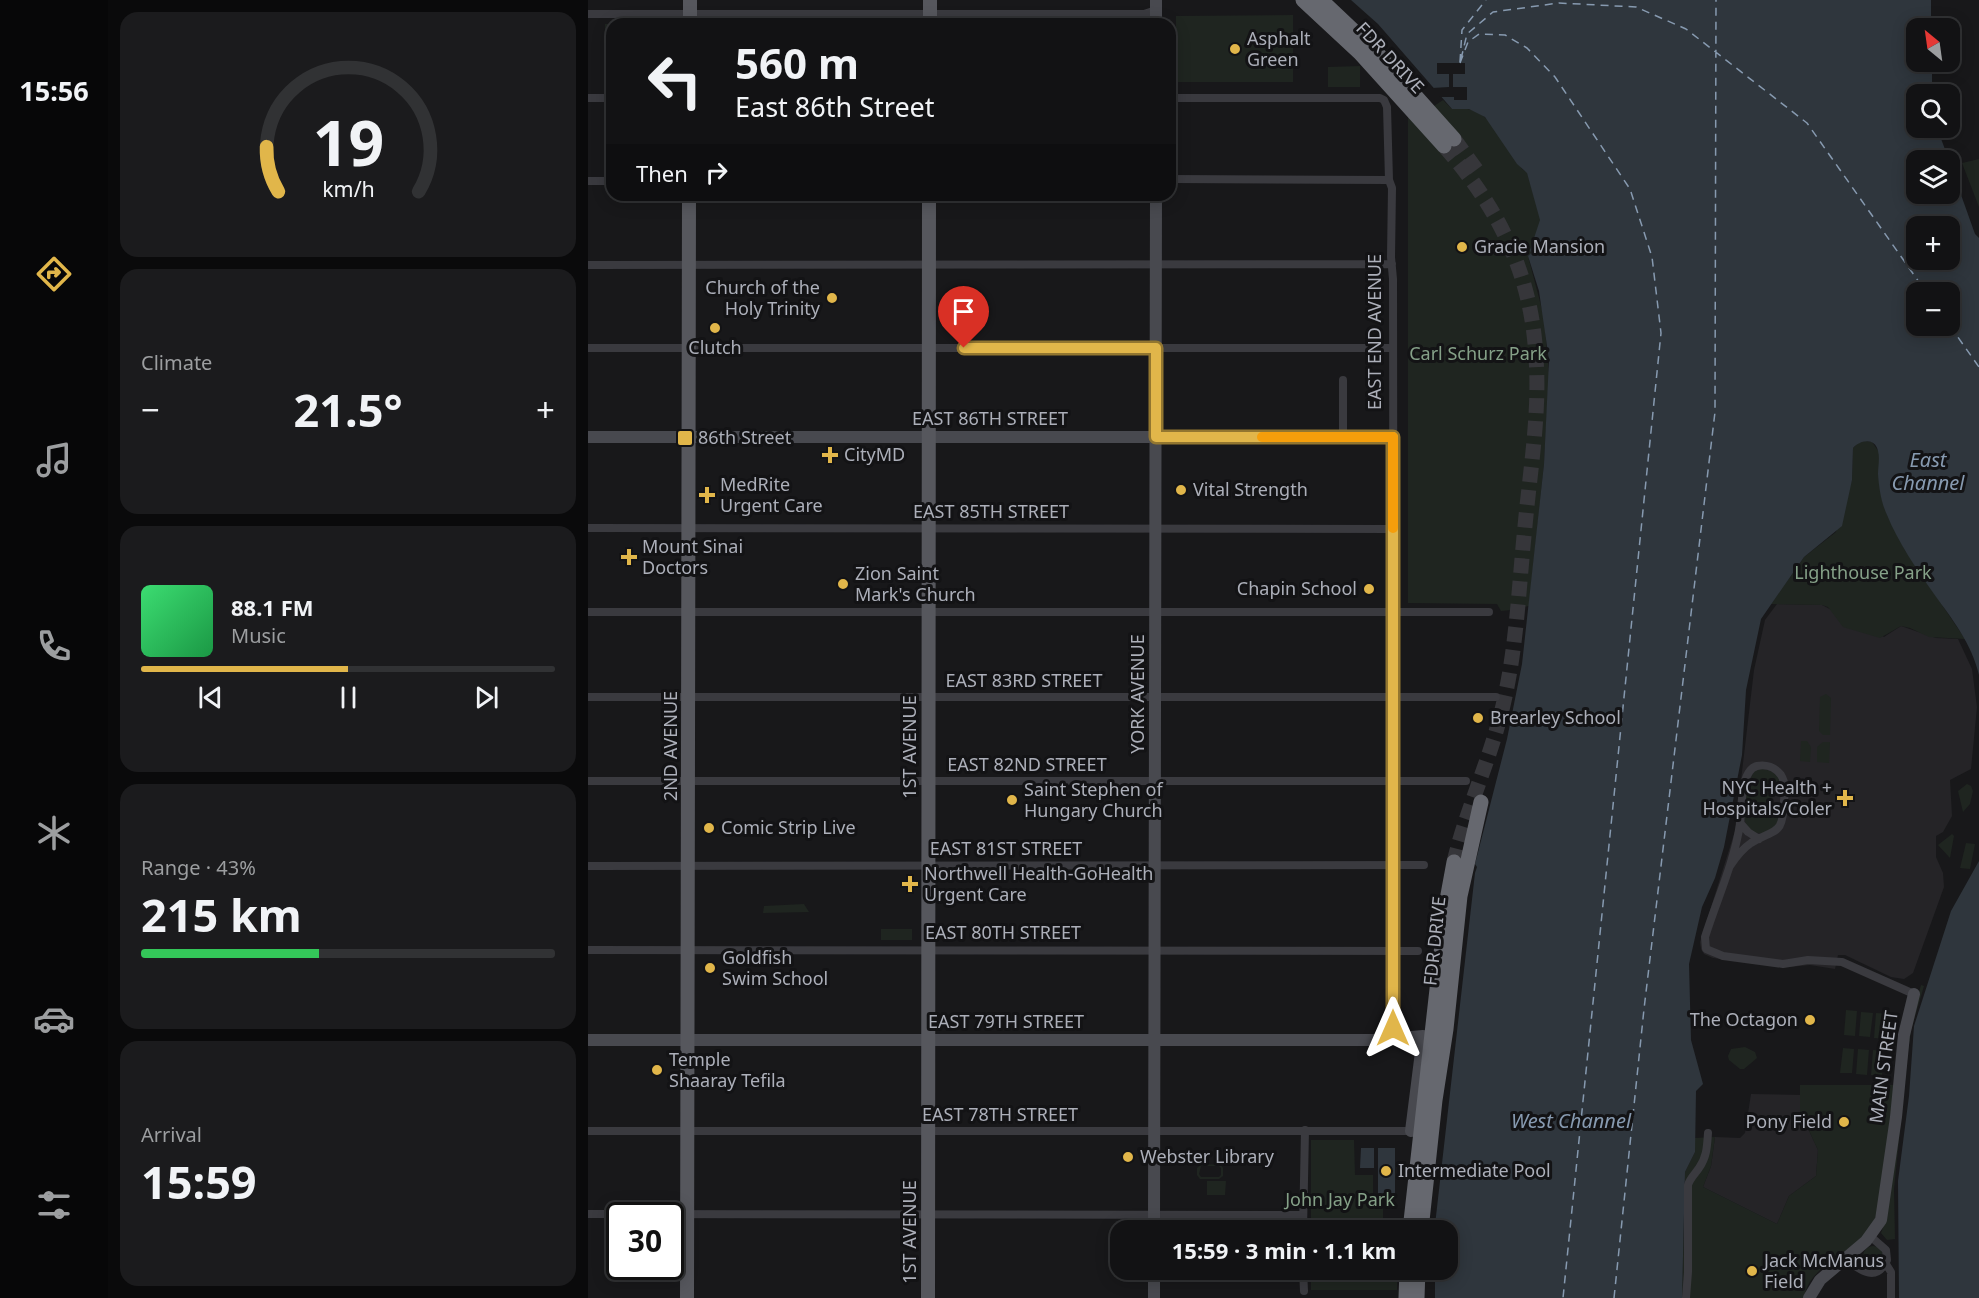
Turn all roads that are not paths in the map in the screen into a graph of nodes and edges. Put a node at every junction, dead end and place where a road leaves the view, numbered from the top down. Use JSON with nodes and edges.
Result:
{"nodes":[{"id":1,"x":1303,"y":0,"type":"edge"},
{"id":2,"x":1321,"y":0,"type":"edge"},
{"id":3,"x":1156,"y":5,"type":"edge"},
{"id":4,"x":930,"y":12,"type":"edge"},
{"id":5,"x":690,"y":13,"type":"edge"},
{"id":6,"x":588,"y":14,"type":"edge"},
{"id":7,"x":588,"y":98,"type":"edge"},
{"id":8,"x":606,"y":98,"type":"edge"},
{"id":9,"x":1176,"y":98,"type":"edge"},
{"id":10,"x":1176,"y":179,"type":"edge"},
{"id":11,"x":1389,"y":180,"type":"junction"},
{"id":12,"x":588,"y":181,"type":"edge"},
{"id":13,"x":606,"y":181,"type":"edge"},
{"id":14,"x":689,"y":201,"type":"edge"},
{"id":15,"x":929,"y":201,"type":"edge"},
{"id":16,"x":1156,"y":201,"type":"edge"},
{"id":17,"x":1392,"y":264,"type":"junction"},
{"id":18,"x":588,"y":265,"type":"edge"},
{"id":19,"x":690,"y":265,"type":"junction"},
{"id":20,"x":929,"y":265,"type":"junction"},
{"id":21,"x":1156,"y":265,"type":"junction"},
{"id":22,"x":588,"y":348,"type":"edge"},
{"id":23,"x":690,"y":348,"type":"junction"},
{"id":24,"x":929,"y":348,"type":"junction"},
{"id":25,"x":1156,"y":348,"type":"junction"},
{"id":26,"x":1393,"y":348,"type":"junction"},
{"id":27,"x":1343,"y":380,"type":"dead end"},
{"id":28,"x":588,"y":437,"type":"edge"},
{"id":29,"x":689,"y":437,"type":"junction"},
{"id":30,"x":928,"y":437,"type":"junction"},
{"id":31,"x":1156,"y":437,"type":"junction"},
{"id":32,"x":1343,"y":437,"type":"junction"},
{"id":33,"x":1393,"y":437,"type":"junction"},
{"id":34,"x":588,"y":528,"type":"edge"},
{"id":35,"x":689,"y":528,"type":"junction"},
{"id":36,"x":928,"y":529,"type":"junction"},
{"id":37,"x":1156,"y":529,"type":"junction"},
{"id":38,"x":1394,"y":529,"type":"junction"},
{"id":39,"x":588,"y":612,"type":"edge"},
{"id":40,"x":689,"y":612,"type":"junction"},
{"id":41,"x":1156,"y":612,"type":"junction"},
{"id":42,"x":1393,"y":612,"type":"junction"},
{"id":43,"x":1489,"y":612,"type":"dead end"},
{"id":44,"x":929,"y":613,"type":"junction"},
{"id":45,"x":588,"y":697,"type":"edge"},
{"id":46,"x":690,"y":697,"type":"junction"},
{"id":47,"x":928,"y":697,"type":"junction"},
{"id":48,"x":1156,"y":697,"type":"junction"},
{"id":49,"x":1393,"y":697,"type":"junction"},
{"id":50,"x":1496,"y":697,"type":"dead end"},
{"id":51,"x":588,"y":781,"type":"edge"},
{"id":52,"x":688,"y":781,"type":"junction"},
{"id":53,"x":928,"y":781,"type":"junction"},
{"id":54,"x":1156,"y":781,"type":"junction"},
{"id":55,"x":1393,"y":781,"type":"junction"},
{"id":56,"x":1466,"y":781,"type":"dead end"},
{"id":57,"x":1481,"y":802,"type":"dead end"},
{"id":58,"x":1740,"y":823,"type":"junction"},
{"id":59,"x":1759,"y":839,"type":"junction"},
{"id":60,"x":1454,"y":862,"type":"tunnel mouth"},
{"id":61,"x":688,"y":865,"type":"junction"},
{"id":62,"x":928,"y":865,"type":"junction"},
{"id":63,"x":1424,"y":865,"type":"dead end"},
{"id":64,"x":588,"y":866,"type":"edge"},
{"id":65,"x":1156,"y":866,"type":"junction"},
{"id":66,"x":1394,"y":866,"type":"junction"},
{"id":67,"x":1730,"y":866,"type":"junction"},
{"id":68,"x":929,"y":949,"type":"junction"},
{"id":69,"x":588,"y":950,"type":"edge"},
{"id":70,"x":688,"y":950,"type":"junction"},
{"id":71,"x":1156,"y":950,"type":"junction"},
{"id":72,"x":1393,"y":951,"type":"junction"},
{"id":73,"x":1418,"y":951,"type":"dead end"},
{"id":74,"x":1914,"y":994,"type":"joint"},
{"id":75,"x":1394,"y":1038,"type":"junction"},
{"id":76,"x":588,"y":1040,"type":"edge"},
{"id":77,"x":687,"y":1040,"type":"junction"},
{"id":78,"x":929,"y":1040,"type":"junction"},
{"id":79,"x":1155,"y":1040,"type":"junction"},
{"id":80,"x":1305,"y":1130,"type":"junction"},
{"id":81,"x":588,"y":1131,"type":"edge"},
{"id":82,"x":687,"y":1131,"type":"junction"},
{"id":83,"x":1155,"y":1131,"type":"junction"},
{"id":84,"x":1411,"y":1131,"type":"junction"},
{"id":85,"x":929,"y":1132,"type":"junction"},
{"id":86,"x":1708,"y":1133,"type":"dead end"},
{"id":87,"x":588,"y":1214,"type":"edge"},
{"id":88,"x":687,"y":1214,"type":"junction"},
{"id":89,"x":929,"y":1214,"type":"junction"},
{"id":90,"x":1154,"y":1215,"type":"junction"},
{"id":91,"x":1302,"y":1215,"type":"junction"},
{"id":92,"x":1154,"y":1220,"type":"edge"},
{"id":93,"x":1302,"y":1220,"type":"edge"},
{"id":94,"x":1403,"y":1220,"type":"edge"},
{"id":95,"x":1411,"y":1220,"type":"edge"},
{"id":96,"x":1422,"y":1220,"type":"edge"},
{"id":97,"x":1870,"y":1236,"type":"junction"},
{"id":98,"x":1845,"y":1259,"type":"junction"},
{"id":99,"x":1886,"y":1264,"type":"junction"},
{"id":100,"x":1154,"y":1280,"type":"edge"},
{"id":101,"x":1303,"y":1280,"type":"edge"},
{"id":102,"x":1407,"y":1280,"type":"edge"},
{"id":103,"x":1418,"y":1280,"type":"edge"},
{"id":104,"x":1304,"y":1292,"type":"dead end"},
{"id":105,"x":687,"y":1298,"type":"edge"},
{"id":106,"x":928,"y":1298,"type":"edge"},
{"id":107,"x":1154,"y":1298,"type":"edge"},
{"id":108,"x":1406,"y":1298,"type":"edge"},
{"id":109,"x":1417,"y":1298,"type":"edge"},
{"id":110,"x":1686,"y":1298,"type":"edge"},
{"id":111,"x":1809,"y":1298,"type":"edge"},
{"id":112,"x":1890,"y":1298,"type":"edge"}],
"edges":[{"from":1,"to":2,"type":"highway","name":"FDR DRIVE"},
{"from":3,"to":4,"type":"street"},
{"from":4,"to":5,"type":"street"},
{"from":5,"to":6,"type":"street"},
{"from":7,"to":8,"type":"street"},
{"from":9,"to":11,"type":"street","name":"EAST END AVENUE"},
{"from":10,"to":11,"type":"street"},
{"from":11,"to":17,"type":"street","name":"EAST END AVENUE"},
{"from":12,"to":13,"type":"street"},
{"from":14,"to":19,"type":"main road","name":"2ND AVENUE"},
{"from":15,"to":20,"type":"main road","name":"1ST AVENUE"},
{"from":16,"to":21,"type":"main road","name":"YORK AVENUE"},
{"from":17,"to":21,"type":"street"},
{"from":17,"to":26,"type":"street","name":"EAST END AVENUE"},
{"from":18,"to":19,"type":"street"},
{"from":19,"to":20,"type":"street"},
{"from":19,"to":23,"type":"main road","name":"2ND AVENUE"},
{"from":20,"to":21,"type":"street"},
{"from":20,"to":24,"type":"main road","name":"1ST AVENUE"},
{"from":21,"to":25,"type":"main road","name":"YORK AVENUE"},
{"from":22,"to":23,"type":"street"},
{"from":23,"to":24,"type":"street"},
{"from":23,"to":29,"type":"main road","name":"2ND AVENUE"},
{"from":24,"to":25,"type":"street"},
{"from":24,"to":30,"type":"main road","name":"1ST AVENUE"},
{"from":25,"to":26,"type":"street"},
{"from":25,"to":31,"type":"main road","name":"YORK AVENUE"},
{"from":26,"to":33,"type":"street","name":"EAST END AVENUE"},
{"from":27,"to":32,"type":"street"},
{"from":28,"to":29,"type":"main road","name":"EAST 86TH STREET"},
{"from":29,"to":30,"type":"main road","name":"EAST 86TH STREET"},
{"from":29,"to":35,"type":"main road","name":"2ND AVENUE"},
{"from":30,"to":31,"type":"main road","name":"EAST 86TH STREET"},
{"from":30,"to":36,"type":"main road","name":"1ST AVENUE"},
{"from":31,"to":32,"type":"street","name":"EAST 86TH STREET"},
{"from":31,"to":37,"type":"main road","name":"YORK AVENUE"},
{"from":32,"to":33,"type":"street","name":"EAST 86TH STREET"},
{"from":33,"to":38,"type":"street","name":"EAST END AVENUE"},
{"from":34,"to":35,"type":"street","name":"EAST 85TH STREET"},
{"from":35,"to":36,"type":"street","name":"EAST 85TH STREET"},
{"from":35,"to":40,"type":"main road","name":"2ND AVENUE"},
{"from":36,"to":37,"type":"street","name":"EAST 85TH STREET"},
{"from":36,"to":44,"type":"main road","name":"1ST AVENUE"},
{"from":37,"to":38,"type":"street","name":"EAST 85TH STREET"},
{"from":37,"to":41,"type":"main road","name":"YORK AVENUE"},
{"from":38,"to":42,"type":"street","name":"EAST END AVENUE"},
{"from":39,"to":40,"type":"street"},
{"from":40,"to":44,"type":"street"},
{"from":40,"to":46,"type":"main road","name":"2ND AVENUE"},
{"from":41,"to":42,"type":"street"},
{"from":41,"to":44,"type":"street"},
{"from":41,"to":48,"type":"main road","name":"YORK AVENUE"},
{"from":42,"to":43,"type":"street"},
{"from":42,"to":49,"type":"street","name":"EAST END AVENUE"},
{"from":44,"to":47,"type":"main road","name":"1ST AVENUE"},
{"from":45,"to":46,"type":"street","name":"EAST 83RD STREET"},
{"from":46,"to":47,"type":"street","name":"EAST 83RD STREET"},
{"from":46,"to":52,"type":"main road","name":"2ND AVENUE"},
{"from":47,"to":48,"type":"street","name":"EAST 83RD STREET"},
{"from":47,"to":53,"type":"main road","name":"1ST AVENUE"},
{"from":48,"to":49,"type":"street","name":"EAST 83RD STREET"},
{"from":48,"to":54,"type":"main road","name":"YORK AVENUE"},
{"from":49,"to":50,"type":"street","name":"EAST 83RD STREET"},
{"from":49,"to":55,"type":"street","name":"EAST END AVENUE"},
{"from":51,"to":52,"type":"street","name":"EAST 82ND STREET"},
{"from":52,"to":53,"type":"street","name":"EAST 82ND STREET"},
{"from":52,"to":61,"type":"main road","name":"2ND AVENUE"},
{"from":53,"to":54,"type":"street","name":"EAST 82ND STREET"},
{"from":53,"to":62,"type":"main road","name":"1ST AVENUE"},
{"from":54,"to":55,"type":"street","name":"EAST 82ND STREET"},
{"from":54,"to":65,"type":"main road","name":"YORK AVENUE"},
{"from":55,"to":56,"type":"street","name":"EAST 82ND STREET"},
{"from":55,"to":66,"type":"street","name":"EAST END AVENUE"},
{"from":57,"to":96,"type":"highway","name":"FDR DRIVE"},
{"from":58,"to":59,"type":"street"},
{"from":58,"to":59,"type":"street"},
{"from":58,"to":67,"type":"street"},
{"from":59,"to":67,"type":"street"},
{"from":60,"to":95,"type":"highway","name":"FDR DRIVE"},
{"from":61,"to":62,"type":"street","name":"EAST 81ST STREET"},
{"from":61,"to":64,"type":"street","name":"EAST 81ST STREET"},
{"from":61,"to":70,"type":"main road","name":"2ND AVENUE"},
{"from":62,"to":65,"type":"street","name":"EAST 81ST STREET"},
{"from":62,"to":68,"type":"main road","name":"1ST AVENUE"},
{"from":63,"to":66,"type":"street","name":"EAST 81ST STREET"},
{"from":65,"to":66,"type":"street","name":"EAST 81ST STREET"},
{"from":65,"to":71,"type":"main road","name":"YORK AVENUE"},
{"from":66,"to":72,"type":"street","name":"EAST END AVENUE"},
{"from":67,"to":74,"type":"street","name":"MAIN STREET"},
{"from":68,"to":70,"type":"street","name":"EAST 80TH STREET"},
{"from":68,"to":71,"type":"street","name":"EAST 80TH STREET"},
{"from":68,"to":78,"type":"main road","name":"1ST AVENUE"},
{"from":69,"to":70,"type":"street","name":"EAST 80TH STREET"},
{"from":70,"to":77,"type":"main road","name":"2ND AVENUE"},
{"from":71,"to":72,"type":"street","name":"EAST 80TH STREET"},
{"from":71,"to":79,"type":"main road","name":"YORK AVENUE"},
{"from":72,"to":73,"type":"street","name":"EAST 80TH STREET"},
{"from":72,"to":75,"type":"street","name":"EAST END AVENUE"},
{"from":74,"to":97,"type":"main road","name":"MAIN STREET"},
{"from":75,"to":79,"type":"main road","name":"EAST 79TH STREET"},
{"from":75,"to":84,"type":"main road","name":"EAST 79TH STREET"},
{"from":76,"to":77,"type":"main road","name":"EAST 79TH STREET"},
{"from":77,"to":78,"type":"main road","name":"EAST 79TH STREET"},
{"from":77,"to":82,"type":"main road","name":"2ND AVENUE"},
{"from":78,"to":79,"type":"main road","name":"EAST 79TH STREET"},
{"from":78,"to":85,"type":"main road","name":"1ST AVENUE"},
{"from":79,"to":83,"type":"main road","name":"YORK AVENUE"},
{"from":80,"to":83,"type":"street","name":"EAST 78TH STREET"},
{"from":80,"to":84,"type":"street","name":"EAST 78TH STREET"},
{"from":80,"to":91,"type":"street"},
{"from":81,"to":82,"type":"street","name":"EAST 78TH STREET"},
{"from":82,"to":85,"type":"street","name":"EAST 78TH STREET"},
{"from":82,"to":88,"type":"main road","name":"2ND AVENUE"},
{"from":83,"to":85,"type":"street","name":"EAST 78TH STREET"},
{"from":83,"to":90,"type":"main road","name":"YORK AVENUE"},
{"from":84,"to":94,"type":"highway"},
{"from":85,"to":89,"type":"main road","name":"1ST AVENUE"},
{"from":86,"to":110,"type":"street"},
{"from":87,"to":88,"type":"street"},
{"from":88,"to":89,"type":"street"},
{"from":88,"to":105,"type":"main road","name":"2ND AVENUE"},
{"from":89,"to":90,"type":"street"},
{"from":89,"to":106,"type":"main road","name":"1ST AVENUE"},
{"from":90,"to":91,"type":"street"},
{"from":90,"to":92,"type":"main road","name":"YORK AVENUE"},
{"from":91,"to":93,"type":"street"},
{"from":97,"to":98,"type":"main road","name":"MAIN STREET"},
{"from":97,"to":99,"type":"street"},
{"from":98,"to":99,"type":"street"},
{"from":98,"to":111,"type":"main road","name":"MAIN STREET"},
{"from":99,"to":112,"type":"street"},
{"from":100,"to":107,"type":"main road"},
{"from":101,"to":104,"type":"street"},
{"from":102,"to":108,"type":"highway"},
{"from":103,"to":109,"type":"highway"}]}
